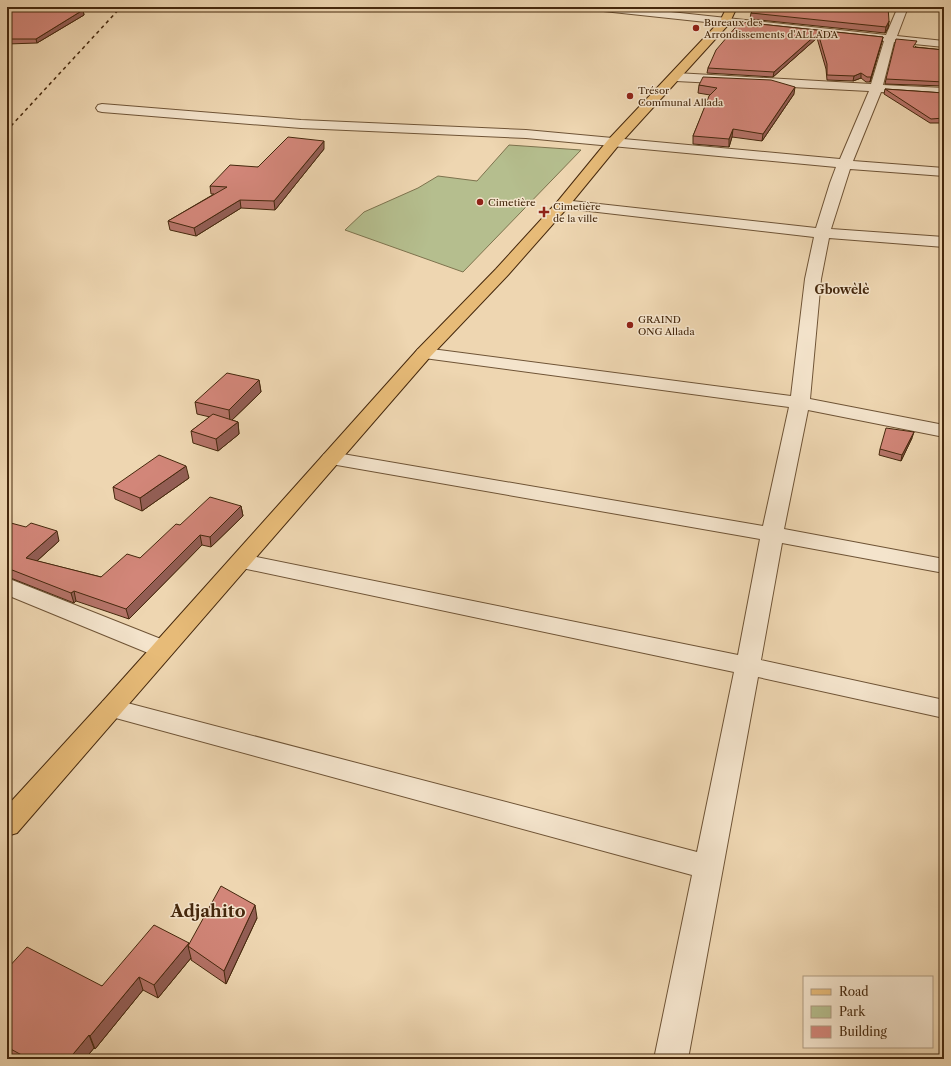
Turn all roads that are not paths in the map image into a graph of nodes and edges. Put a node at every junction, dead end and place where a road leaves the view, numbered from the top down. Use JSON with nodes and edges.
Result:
{"nodes":[{"id":1,"x":594,"y":7,"type":"edge"},
{"id":2,"x":903,"y":7,"type":"edge"},
{"id":3,"x":729,"y":14,"type":"edge"},
{"id":4,"x":890,"y":38,"type":"junction"},
{"id":5,"x":944,"y":44,"type":"edge"},
{"id":6,"x":676,"y":77,"type":"junction"},
{"id":7,"x":876,"y":89,"type":"junction"},
{"id":8,"x":944,"y":92,"type":"edge"},
{"id":9,"x":102,"y":108,"type":"dead end"},
{"id":10,"x":613,"y":143,"type":"junction"},
{"id":11,"x":844,"y":164,"type":"junction"},
{"id":12,"x":944,"y":172,"type":"edge"},
{"id":13,"x":563,"y":204,"type":"junction"},
{"id":14,"x":822,"y":232,"type":"junction"},
{"id":15,"x":944,"y":242,"type":"edge"},
{"id":16,"x":424,"y":353,"type":"junction"},
{"id":17,"x":800,"y":403,"type":"junction"},
{"id":18,"x":944,"y":431,"type":"edge"},
{"id":19,"x":331,"y":458,"type":"junction"},
{"id":20,"x":772,"y":534,"type":"junction"},
{"id":21,"x":242,"y":561,"type":"junction"},
{"id":22,"x":944,"y":566,"type":"edge"},
{"id":23,"x":7,"y":586,"type":"edge"},
{"id":24,"x":162,"y":649,"type":"junction"},
{"id":25,"x":748,"y":666,"type":"junction"},
{"id":26,"x":112,"y":708,"type":"junction"},
{"id":27,"x":944,"y":709,"type":"edge"},
{"id":28,"x":7,"y":825,"type":"edge"},
{"id":29,"x":709,"y":867,"type":"junction"},
{"id":30,"x":671,"y":1059,"type":"edge"}],
"edges":[{"from":1,"to":3,"type":"street"},
{"from":2,"to":4,"type":"street"},
{"from":3,"to":4,"type":"street"},
{"from":3,"to":6,"type":"main road"},
{"from":4,"to":5,"type":"street"},
{"from":4,"to":7,"type":"street"},
{"from":6,"to":7,"type":"street"},
{"from":6,"to":10,"type":"main road"},
{"from":7,"to":8,"type":"street"},
{"from":7,"to":11,"type":"street"},
{"from":9,"to":10,"type":"street"},
{"from":10,"to":11,"type":"street"},
{"from":10,"to":13,"type":"main road"},
{"from":11,"to":12,"type":"street"},
{"from":11,"to":14,"type":"street"},
{"from":13,"to":14,"type":"street"},
{"from":13,"to":16,"type":"main road"},
{"from":14,"to":15,"type":"street"},
{"from":14,"to":17,"type":"street"},
{"from":16,"to":17,"type":"street"},
{"from":16,"to":19,"type":"main road"},
{"from":17,"to":18,"type":"street"},
{"from":17,"to":20,"type":"street"},
{"from":19,"to":20,"type":"street"},
{"from":19,"to":21,"type":"main road"},
{"from":20,"to":22,"type":"street"},
{"from":20,"to":25,"type":"street"},
{"from":21,"to":24,"type":"main road"},
{"from":21,"to":25,"type":"street"},
{"from":23,"to":24,"type":"street"},
{"from":24,"to":26,"type":"main road"},
{"from":25,"to":27,"type":"street"},
{"from":25,"to":29,"type":"street"},
{"from":26,"to":28,"type":"main road"},
{"from":26,"to":29,"type":"street"},
{"from":29,"to":30,"type":"street"}]}
